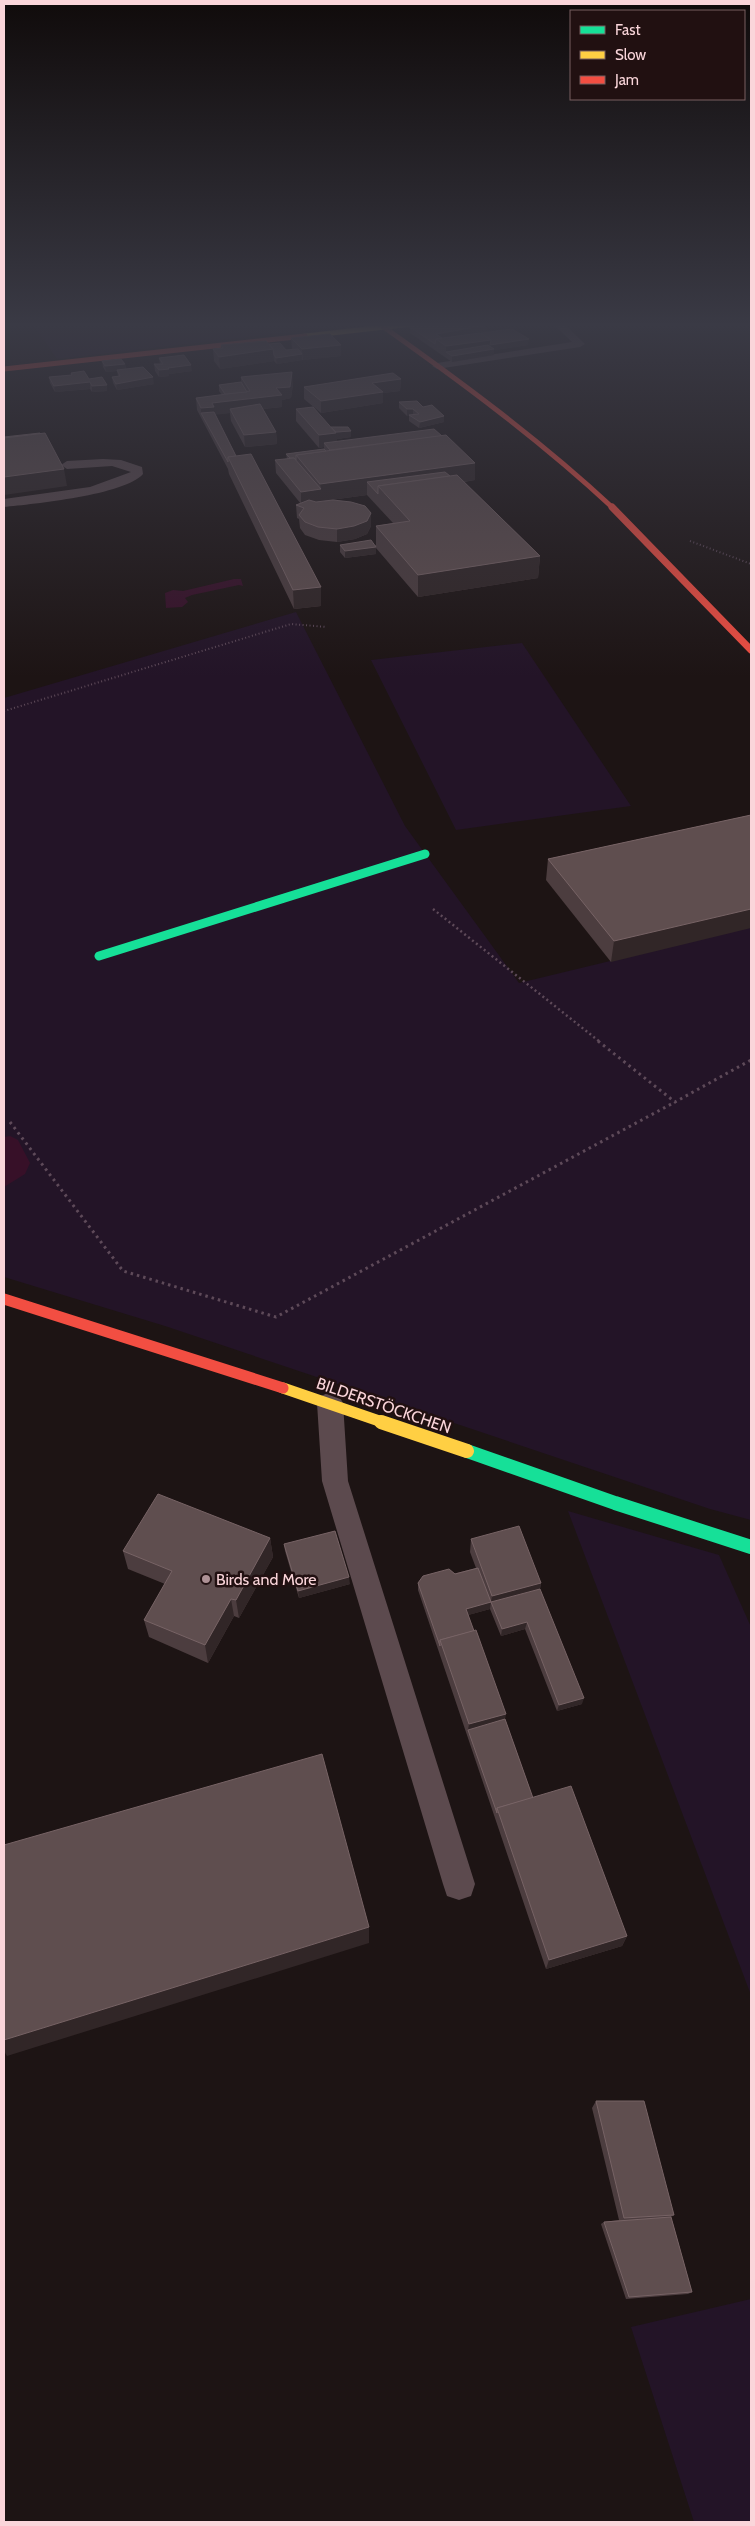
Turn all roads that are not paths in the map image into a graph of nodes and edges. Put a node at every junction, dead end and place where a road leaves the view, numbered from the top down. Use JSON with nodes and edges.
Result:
{"nodes":[{"id":1,"x":535,"y":441,"type":"edge"},
{"id":2,"x":67,"y":466,"type":"dead end"},
{"id":3,"x":4,"y":503,"type":"edge"},
{"id":4,"x":751,"y":650,"type":"edge"},
{"id":5,"x":424,"y":854,"type":"dead end"},
{"id":6,"x":99,"y":956,"type":"dead end"},
{"id":7,"x":4,"y":1300,"type":"edge"},
{"id":8,"x":330,"y":1403,"type":"junction"},
{"id":9,"x":751,"y":1547,"type":"edge"},
{"id":10,"x":459,"y":1884,"type":"dead end"}],
"edges":[{"from":1,"to":4,"type":"street"},
{"from":2,"to":3,"type":"lane"},
{"from":5,"to":6,"type":"street"},
{"from":7,"to":8,"type":"street","name":"BILDERSTÖCKCHEN"},
{"from":8,"to":9,"type":"street","name":"BILDERSTÖCKCHEN"},
{"from":8,"to":10,"type":"lane"}]}
